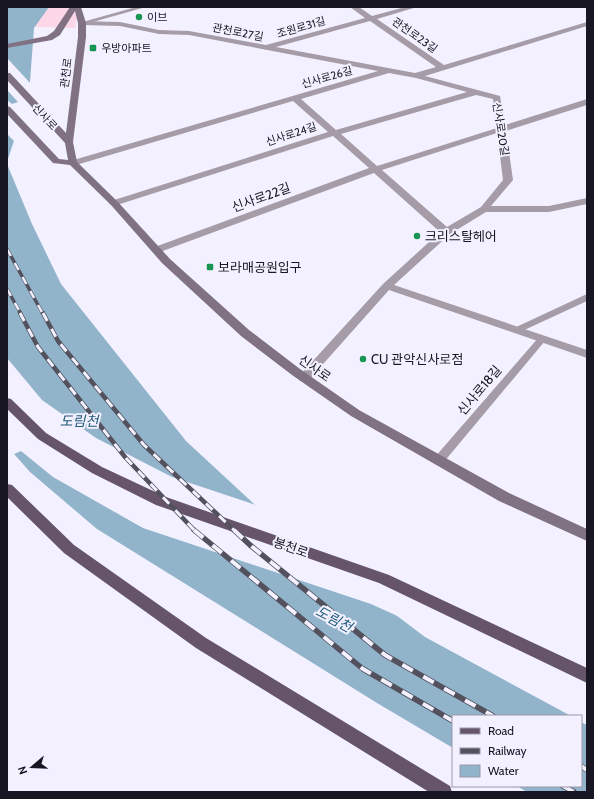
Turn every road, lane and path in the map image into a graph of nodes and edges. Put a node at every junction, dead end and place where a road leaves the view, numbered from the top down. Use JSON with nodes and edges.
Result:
{"nodes":[{"id":1,"x":76,"y":7,"type":"edge"},
{"id":2,"x":143,"y":7,"type":"edge"},
{"id":3,"x":354,"y":7,"type":"edge"},
{"id":4,"x":413,"y":7,"type":"edge"},
{"id":5,"x":372,"y":18,"type":"junction"},
{"id":6,"x":82,"y":23,"type":"junction"},
{"id":7,"x":587,"y":24,"type":"edge"},
{"id":8,"x":7,"y":46,"type":"edge"},
{"id":9,"x":265,"y":48,"type":"junction"},
{"id":10,"x":443,"y":68,"type":"junction"},
{"id":11,"x":388,"y":71,"type":"junction"},
{"id":12,"x":7,"y":76,"type":"edge"},
{"id":13,"x":416,"y":76,"type":"junction"},
{"id":14,"x":477,"y":92,"type":"junction"},
{"id":15,"x":295,"y":98,"type":"junction"},
{"id":16,"x":587,"y":102,"type":"edge"},
{"id":17,"x":7,"y":109,"type":"edge"},
{"id":18,"x":502,"y":130,"type":"junction"},
{"id":19,"x":334,"y":133,"type":"junction"},
{"id":20,"x":69,"y":142,"type":"junction"},
{"id":21,"x":73,"y":163,"type":"junction"},
{"id":22,"x":376,"y":169,"type":"junction"},
{"id":23,"x":587,"y":201,"type":"edge"},
{"id":24,"x":114,"y":203,"type":"junction"},
{"id":25,"x":484,"y":210,"type":"junction"},
{"id":26,"x":446,"y":232,"type":"junction"},
{"id":27,"x":156,"y":250,"type":"junction"},
{"id":28,"x":387,"y":286,"type":"junction"},
{"id":29,"x":587,"y":297,"type":"edge"},
{"id":30,"x":517,"y":330,"type":"junction"},
{"id":31,"x":542,"y":339,"type":"junction"},
{"id":32,"x":587,"y":354,"type":"edge"},
{"id":33,"x":304,"y":378,"type":"junction"},
{"id":34,"x":7,"y":402,"type":"edge"},
{"id":35,"x":439,"y":460,"type":"junction"},
{"id":36,"x":7,"y":489,"type":"edge"},
{"id":37,"x":587,"y":534,"type":"edge"},
{"id":38,"x":587,"y":676,"type":"edge"},
{"id":39,"x":444,"y":792,"type":"edge"}],
"edges":[{"from":1,"to":6,"type":"main road","name":"관천로"},
{"from":1,"to":8,"type":"main road","name":"관천로"},
{"from":2,"to":6,"type":"lane"},
{"from":3,"to":5,"type":"street","name":"관천로23길"},
{"from":4,"to":5,"type":"street","name":"조원로31길"},
{"from":5,"to":9,"type":"street","name":"조원로31길"},
{"from":5,"to":10,"type":"street","name":"관천로23길"},
{"from":6,"to":9,"type":"street","name":"관천로27길"},
{"from":6,"to":20,"type":"main road","name":"관천로"},
{"from":7,"to":10,"type":"street","name":"신사로26길"},
{"from":9,"to":11,"type":"street","name":"관천로27길"},
{"from":10,"to":13,"type":"street","name":"신사로26길"},
{"from":11,"to":13,"type":"street","name":"신사로26길"},
{"from":11,"to":15,"type":"street","name":"신사로26길"},
{"from":12,"to":20,"type":"main road","name":"신사로"},
{"from":13,"to":14,"type":"street","name":"신사로20길"},
{"from":14,"to":18,"type":"street","name":"신사로20길"},
{"from":14,"to":19,"type":"street","name":"신사로24길"},
{"from":15,"to":19,"type":"street"},
{"from":15,"to":21,"type":"street","name":"신사로26길"},
{"from":16,"to":18,"type":"street","name":"신사로22길"},
{"from":17,"to":21,"type":"main road","name":"신사로"},
{"from":18,"to":22,"type":"street","name":"신사로22길"},
{"from":18,"to":25,"type":"street","name":"신사로20길"},
{"from":19,"to":22,"type":"street"},
{"from":19,"to":24,"type":"street","name":"신사로24길"},
{"from":20,"to":21,"type":"main road","name":"신사로"},
{"from":21,"to":24,"type":"main road","name":"신사로"},
{"from":22,"to":26,"type":"street"},
{"from":22,"to":27,"type":"street","name":"신사로22길"},
{"from":23,"to":25,"type":"street","name":"신사로20길"},
{"from":24,"to":27,"type":"main road","name":"신사로"},
{"from":25,"to":26,"type":"street","name":"신사로20길"},
{"from":26,"to":28,"type":"street","name":"신사로20길"},
{"from":27,"to":33,"type":"main road","name":"신사로"},
{"from":28,"to":30,"type":"street"},
{"from":28,"to":33,"type":"street","name":"신사로20길"},
{"from":29,"to":30,"type":"lane"},
{"from":30,"to":31,"type":"street"},
{"from":31,"to":32,"type":"street"},
{"from":31,"to":35,"type":"lane","name":"신사로18길"},
{"from":33,"to":35,"type":"main road","name":"신사로"},
{"from":34,"to":38,"type":"main road","name":"봉천로"},
{"from":35,"to":37,"type":"main road","name":"신사로"},
{"from":36,"to":39,"type":"main road"}]}
